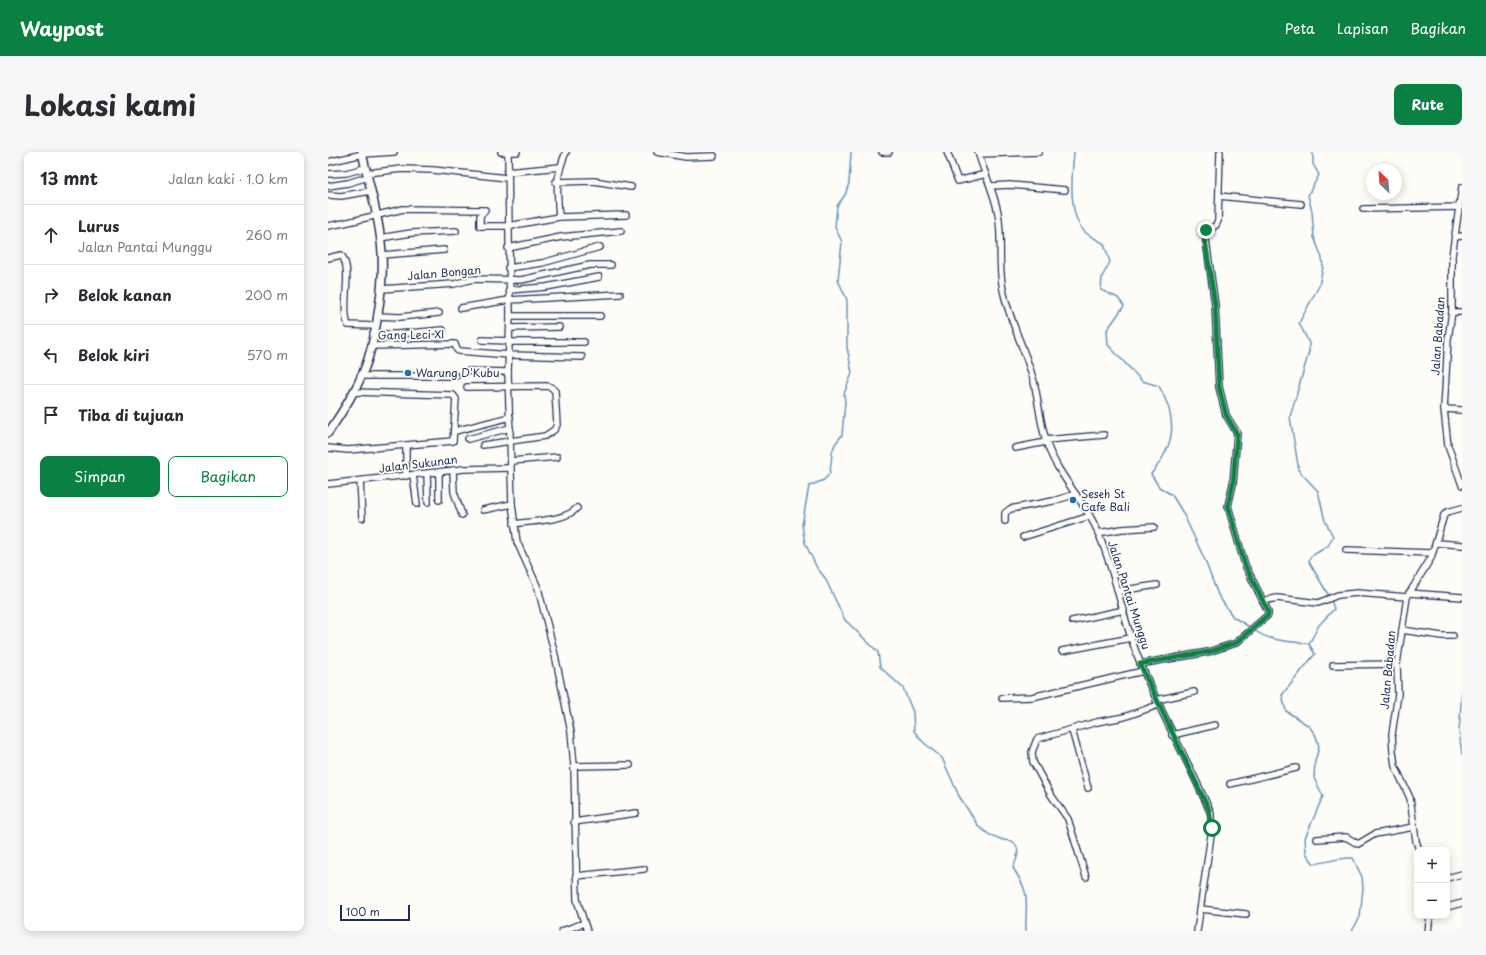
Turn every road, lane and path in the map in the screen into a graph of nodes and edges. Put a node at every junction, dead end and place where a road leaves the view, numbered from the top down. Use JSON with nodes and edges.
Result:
{"nodes":[{"id":1,"x":394,"y":152,"type":"edge"},
{"id":2,"x":501,"y":152,"type":"edge"},
{"id":3,"x":508,"y":152,"type":"edge"},
{"id":4,"x":517,"y":152,"type":"edge"},
{"id":5,"x":566,"y":152,"type":"edge"},
{"id":6,"x":656,"y":152,"type":"edge"},
{"id":7,"x":882,"y":152,"type":"edge"},
{"id":8,"x":889,"y":152,"type":"edge"},
{"id":9,"x":947,"y":152,"type":"edge"},
{"id":10,"x":1039,"y":152,"type":"edge"},
{"id":11,"x":1220,"y":152,"type":"edge"},
{"id":12,"x":362,"y":153,"type":"edge"},
{"id":13,"x":978,"y":153,"type":"edge"},
{"id":14,"x":714,"y":156,"type":"dead end"},
{"id":15,"x":328,"y":162,"type":"edge"},
{"id":16,"x":560,"y":167,"type":"junction"},
{"id":17,"x":507,"y":172,"type":"junction"},
{"id":18,"x":367,"y":173,"type":"junction"},
{"id":19,"x":328,"y":174,"type":"edge"},
{"id":20,"x":986,"y":174,"type":"junction"},
{"id":21,"x":507,"y":178,"type":"junction"},
{"id":22,"x":556,"y":182,"type":"junction"},
{"id":23,"x":328,"y":186,"type":"edge"},
{"id":24,"x":991,"y":186,"type":"junction"},
{"id":25,"x":631,"y":187,"type":"dead end"},
{"id":26,"x":1462,"y":187,"type":"edge"},
{"id":27,"x":371,"y":190,"type":"junction"},
{"id":28,"x":1065,"y":190,"type":"dead end"},
{"id":29,"x":328,"y":195,"type":"edge"},
{"id":30,"x":1219,"y":196,"type":"junction"},
{"id":31,"x":1301,"y":204,"type":"dead end"},
{"id":32,"x":1460,"y":207,"type":"junction"},
{"id":33,"x":1363,"y":209,"type":"dead end"},
{"id":34,"x":377,"y":214,"type":"junction"},
{"id":35,"x":626,"y":215,"type":"dead end"},
{"id":36,"x":559,"y":217,"type":"junction"},
{"id":37,"x":328,"y":226,"type":"edge"},
{"id":38,"x":508,"y":226,"type":"junction"},
{"id":39,"x":456,"y":231,"type":"dead end"},
{"id":40,"x":621,"y":231,"type":"dead end"},
{"id":41,"x":1455,"y":236,"type":"junction"},
{"id":42,"x":1462,"y":236,"type":"edge"},
{"id":43,"x":380,"y":238,"type":"junction"},
{"id":44,"x":508,"y":248,"type":"junction"},
{"id":45,"x":600,"y":248,"type":"dead end"},
{"id":46,"x":444,"y":250,"type":"dead end"},
{"id":47,"x":382,"y":255,"type":"junction"},
{"id":48,"x":328,"y":258,"type":"edge"},
{"id":49,"x":611,"y":265,"type":"dead end"},
{"id":50,"x":508,"y":268,"type":"junction"},
{"id":51,"x":599,"y":277,"type":"dead end"},
{"id":52,"x":509,"y":280,"type":"junction"},
{"id":53,"x":381,"y":289,"type":"junction"},
{"id":54,"x":509,"y":290,"type":"junction"},
{"id":55,"x":620,"y":294,"type":"dead end"},
{"id":56,"x":509,"y":300,"type":"junction"},
{"id":57,"x":461,"y":308,"type":"dead end"},
{"id":58,"x":1452,"y":312,"type":"junction"},
{"id":59,"x":1462,"y":312,"type":"edge"},
{"id":60,"x":438,"y":313,"type":"dead end"},
{"id":61,"x":377,"y":316,"type":"junction"},
{"id":62,"x":510,"y":316,"type":"junction"},
{"id":63,"x":600,"y":316,"type":"dead end"},
{"id":64,"x":375,"y":326,"type":"junction"},
{"id":65,"x":559,"y":327,"type":"dead end"},
{"id":66,"x":510,"y":328,"type":"junction"},
{"id":67,"x":443,"y":330,"type":"dead end"},
{"id":68,"x":373,"y":334,"type":"junction"},
{"id":69,"x":482,"y":340,"type":"dead end"},
{"id":70,"x":510,"y":342,"type":"junction"},
{"id":71,"x":584,"y":342,"type":"dead end"},
{"id":72,"x":371,"y":346,"type":"junction"},
{"id":73,"x":510,"y":355,"type":"junction"},
{"id":74,"x":582,"y":357,"type":"dead end"},
{"id":75,"x":469,"y":371,"type":"dead end"},
{"id":76,"x":508,"y":372,"type":"junction"},
{"id":77,"x":360,"y":376,"type":"junction"},
{"id":78,"x":456,"y":376,"type":"dead end"},
{"id":79,"x":467,"y":387,"type":"dead end"},
{"id":80,"x":509,"y":387,"type":"junction"},
{"id":81,"x":353,"y":392,"type":"junction"},
{"id":82,"x":1444,"y":409,"type":"junction"},
{"id":83,"x":1462,"y":410,"type":"edge"},
{"id":84,"x":510,"y":417,"type":"junction"},
{"id":85,"x":510,"y":428,"type":"junction"},
{"id":86,"x":455,"y":431,"type":"junction"},
{"id":87,"x":328,"y":433,"type":"edge"},
{"id":88,"x":1104,"y":436,"type":"dead end"},
{"id":89,"x":468,"y":438,"type":"dead end"},
{"id":90,"x":511,"y":441,"type":"junction"},
{"id":91,"x":1046,"y":441,"type":"junction"},
{"id":92,"x":406,"y":445,"type":"junction"},
{"id":93,"x":483,"y":445,"type":"dead end"},
{"id":94,"x":328,"y":448,"type":"edge"},
{"id":95,"x":1015,"y":448,"type":"dead end"},
{"id":96,"x":556,"y":458,"type":"dead end"},
{"id":97,"x":512,"y":461,"type":"junction"},
{"id":98,"x":510,"y":468,"type":"junction"},
{"id":99,"x":453,"y":470,"type":"junction"},
{"id":100,"x":439,"y":472,"type":"junction"},
{"id":101,"x":427,"y":474,"type":"junction"},
{"id":102,"x":413,"y":475,"type":"junction"},
{"id":103,"x":406,"y":476,"type":"junction"},
{"id":104,"x":360,"y":481,"type":"junction"},
{"id":105,"x":328,"y":484,"type":"edge"},
{"id":106,"x":1462,"y":485,"type":"edge"},
{"id":107,"x":1076,"y":494,"type":"junction"},
{"id":108,"x":439,"y":500,"type":"dead end"},
{"id":109,"x":428,"y":502,"type":"dead end"},
{"id":110,"x":417,"y":504,"type":"dead end"},
{"id":111,"x":512,"y":504,"type":"junction"},
{"id":112,"x":577,"y":508,"type":"dead end"},
{"id":113,"x":1462,"y":508,"type":"edge"},
{"id":114,"x":483,"y":510,"type":"dead end"},
{"id":115,"x":462,"y":515,"type":"dead end"},
{"id":116,"x":1090,"y":516,"type":"junction"},
{"id":117,"x":362,"y":518,"type":"dead end"},
{"id":118,"x":1005,"y":521,"type":"dead end"},
{"id":119,"x":514,"y":524,"type":"junction"},
{"id":120,"x":1154,"y":527,"type":"dead end"},
{"id":121,"x":1098,"y":533,"type":"junction"},
{"id":122,"x":1023,"y":537,"type":"dead end"},
{"id":123,"x":1436,"y":543,"type":"junction"},
{"id":124,"x":1462,"y":545,"type":"edge"},
{"id":125,"x":1346,"y":550,"type":"dead end"},
{"id":126,"x":1432,"y":553,"type":"junction"},
{"id":127,"x":1157,"y":585,"type":"dead end"},
{"id":128,"x":1118,"y":591,"type":"junction"},
{"id":129,"x":1408,"y":595,"type":"junction"},
{"id":130,"x":1462,"y":597,"type":"edge"},
{"id":131,"x":1262,"y":601,"type":"junction"},
{"id":132,"x":1124,"y":610,"type":"junction"},
{"id":133,"x":1072,"y":621,"type":"dead end"},
{"id":134,"x":1402,"y":630,"type":"junction"},
{"id":135,"x":1453,"y":636,"type":"dead end"},
{"id":136,"x":1131,"y":638,"type":"junction"},
{"id":137,"x":1062,"y":651,"type":"dead end"},
{"id":138,"x":1140,"y":664,"type":"junction"},
{"id":139,"x":1397,"y":664,"type":"junction"},
{"id":140,"x":1333,"y":665,"type":"dead end"},
{"id":141,"x":1143,"y":671,"type":"junction"},
{"id":142,"x":1194,"y":692,"type":"dead end"},
{"id":143,"x":1002,"y":698,"type":"dead end"},
{"id":144,"x":1157,"y":703,"type":"junction"},
{"id":145,"x":1215,"y":725,"type":"dead end"},
{"id":146,"x":1072,"y":730,"type":"junction"},
{"id":147,"x":1172,"y":735,"type":"junction"},
{"id":148,"x":630,"y":765,"type":"dead end"},
{"id":149,"x":574,"y":766,"type":"junction"},
{"id":150,"x":1296,"y":768,"type":"dead end"},
{"id":151,"x":1230,"y":784,"type":"dead end"},
{"id":152,"x":1088,"y":788,"type":"dead end"},
{"id":153,"x":636,"y":813,"type":"dead end"},
{"id":154,"x":574,"y":822,"type":"junction"},
{"id":155,"x":1414,"y":827,"type":"junction"},
{"id":156,"x":1317,"y":839,"type":"dead end"},
{"id":157,"x":1418,"y":847,"type":"edge"},
{"id":158,"x":644,"y":869,"type":"dead end"},
{"id":159,"x":1462,"y":874,"type":"edge"},
{"id":160,"x":576,"y":876,"type":"junction"},
{"id":161,"x":1086,"y":877,"type":"dead end"},
{"id":162,"x":1450,"y":877,"type":"edge"},
{"id":163,"x":1462,"y":903,"type":"edge"},
{"id":164,"x":1450,"y":906,"type":"edge"},
{"id":165,"x":1200,"y":909,"type":"junction"},
{"id":166,"x":1246,"y":914,"type":"dead end"},
{"id":167,"x":1430,"y":919,"type":"edge"},
{"id":168,"x":584,"y":923,"type":"junction"},
{"id":169,"x":562,"y":931,"type":"edge"},
{"id":170,"x":587,"y":931,"type":"edge"},
{"id":171,"x":1197,"y":931,"type":"edge"},
{"id":172,"x":1428,"y":931,"type":"edge"}],
"edges":[{"from":1,"to":12,"type":"street"},
{"from":2,"to":3,"type":"street"},
{"from":3,"to":4,"type":"street"},
{"from":3,"to":17,"type":"street"},
{"from":5,"to":16,"type":"street"},
{"from":6,"to":14,"type":"street"},
{"from":7,"to":8,"type":"street"},
{"from":9,"to":20,"type":"street"},
{"from":10,"to":13,"type":"street"},
{"from":11,"to":30,"type":"street"},
{"from":12,"to":15,"type":"street"},
{"from":12,"to":18,"type":"street"},
{"from":13,"to":20,"type":"street","name":"Jalan Pantai Munggu"},
{"from":16,"to":17,"type":"street"},
{"from":16,"to":22,"type":"street"},
{"from":17,"to":21,"type":"street"},
{"from":18,"to":19,"type":"street"},
{"from":18,"to":21,"type":"street"},
{"from":18,"to":23,"type":"street"},
{"from":18,"to":27,"type":"street"},
{"from":20,"to":24,"type":"street","name":"Jalan Pantai Munggu"},
{"from":21,"to":38,"type":"street"},
{"from":22,"to":25,"type":"street"},
{"from":22,"to":36,"type":"street"},
{"from":24,"to":28,"type":"street"},
{"from":24,"to":91,"type":"street","name":"Jalan Pantai Munggu"},
{"from":26,"to":32,"type":"street","name":"Jalan Babadan"},
{"from":27,"to":29,"type":"street"},
{"from":27,"to":34,"type":"street"},
{"from":30,"to":31,"type":"street"},
{"from":30,"to":131,"type":"street"},
{"from":32,"to":33,"type":"street"},
{"from":32,"to":41,"type":"street","name":"Jalan Babadan"},
{"from":34,"to":37,"type":"street"},
{"from":34,"to":38,"type":"street"},
{"from":34,"to":43,"type":"street"},
{"from":35,"to":36,"type":"street"},
{"from":36,"to":38,"type":"street"},
{"from":38,"to":44,"type":"street"},
{"from":39,"to":43,"type":"street"},
{"from":40,"to":44,"type":"street"},
{"from":41,"to":42,"type":"street"},
{"from":41,"to":58,"type":"street","name":"Jalan Babadan"},
{"from":43,"to":47,"type":"street"},
{"from":44,"to":50,"type":"street"},
{"from":45,"to":50,"type":"street"},
{"from":46,"to":47,"type":"street"},
{"from":47,"to":53,"type":"street"},
{"from":48,"to":64,"type":"street"},
{"from":49,"to":52,"type":"street","name":"Jalan Bongan"},
{"from":50,"to":52,"type":"street"},
{"from":51,"to":54,"type":"street"},
{"from":52,"to":53,"type":"street","name":"Jalan Bongan"},
{"from":52,"to":54,"type":"street"},
{"from":53,"to":61,"type":"street"},
{"from":54,"to":56,"type":"street"},
{"from":55,"to":56,"type":"street"},
{"from":56,"to":57,"type":"street"},
{"from":56,"to":62,"type":"street"},
{"from":58,"to":59,"type":"street"},
{"from":58,"to":82,"type":"street","name":"Jalan Babadan"},
{"from":60,"to":61,"type":"street"},
{"from":61,"to":64,"type":"street"},
{"from":62,"to":63,"type":"street"},
{"from":62,"to":66,"type":"street"},
{"from":64,"to":68,"type":"street"},
{"from":65,"to":66,"type":"street"},
{"from":66,"to":70,"type":"street"},
{"from":67,"to":68,"type":"street"},
{"from":68,"to":72,"type":"street"},
{"from":69,"to":70,"type":"street"},
{"from":70,"to":71,"type":"street"},
{"from":70,"to":73,"type":"street"},
{"from":72,"to":73,"type":"street","name":"Gang Leci XI"},
{"from":72,"to":77,"type":"street"},
{"from":73,"to":74,"type":"street"},
{"from":73,"to":76,"type":"street"},
{"from":75,"to":76,"type":"street"},
{"from":76,"to":80,"type":"street"},
{"from":77,"to":78,"type":"street"},
{"from":77,"to":81,"type":"street"},
{"from":79,"to":80,"type":"street"},
{"from":80,"to":84,"type":"street"},
{"from":80,"to":90,"type":"street"},
{"from":81,"to":86,"type":"street"},
{"from":81,"to":87,"type":"street"},
{"from":82,"to":83,"type":"street"},
{"from":82,"to":106,"type":"street","name":"Jalan Babadan"},
{"from":84,"to":85,"type":"street"},
{"from":84,"to":86,"type":"street"},
{"from":85,"to":89,"type":"street"},
{"from":85,"to":90,"type":"street"},
{"from":86,"to":92,"type":"street"},
{"from":88,"to":91,"type":"street"},
{"from":90,"to":93,"type":"street"},
{"from":90,"to":97,"type":"street"},
{"from":91,"to":95,"type":"street"},
{"from":91,"to":107,"type":"street","name":"Jalan Pantai Munggu"},
{"from":92,"to":94,"type":"street"},
{"from":92,"to":103,"type":"street"},
{"from":96,"to":97,"type":"street"},
{"from":97,"to":98,"type":"street"},
{"from":98,"to":99,"type":"street","name":"Jalan Sukunan"},
{"from":98,"to":111,"type":"street"},
{"from":99,"to":100,"type":"street","name":"Jalan Sukunan"},
{"from":99,"to":115,"type":"street"},
{"from":100,"to":101,"type":"street","name":"Jalan Sukunan"},
{"from":100,"to":108,"type":"street"},
{"from":101,"to":102,"type":"street","name":"Jalan Sukunan"},
{"from":101,"to":109,"type":"street"},
{"from":102,"to":103,"type":"street","name":"Jalan Sukunan"},
{"from":102,"to":110,"type":"street"},
{"from":103,"to":104,"type":"street","name":"Jalan Sukunan"},
{"from":104,"to":105,"type":"street","name":"Jalan Sukunan"},
{"from":104,"to":117,"type":"street"},
{"from":107,"to":116,"type":"street","name":"Jalan Pantai Munggu"},
{"from":107,"to":118,"type":"street"},
{"from":111,"to":114,"type":"street"},
{"from":111,"to":119,"type":"street"},
{"from":112,"to":119,"type":"street"},
{"from":113,"to":123,"type":"street","name":"Jalan Babadan"},
{"from":116,"to":121,"type":"street","name":"Jalan Pantai Munggu"},
{"from":116,"to":122,"type":"street"},
{"from":119,"to":149,"type":"street"},
{"from":120,"to":121,"type":"street"},
{"from":121,"to":128,"type":"street","name":"Jalan Pantai Munggu"},
{"from":123,"to":124,"type":"street"},
{"from":123,"to":126,"type":"street","name":"Jalan Babadan"},
{"from":125,"to":126,"type":"street"},
{"from":126,"to":129,"type":"street","name":"Jalan Babadan"},
{"from":127,"to":128,"type":"street"},
{"from":128,"to":132,"type":"street","name":"Jalan Pantai Munggu"},
{"from":129,"to":130,"type":"street"},
{"from":129,"to":131,"type":"street"},
{"from":129,"to":134,"type":"street","name":"Jalan Babadan"},
{"from":131,"to":138,"type":"street"},
{"from":132,"to":133,"type":"street"},
{"from":132,"to":136,"type":"street","name":"Jalan Pantai Munggu"},
{"from":134,"to":135,"type":"street"},
{"from":134,"to":139,"type":"street","name":"Jalan Babadan"},
{"from":136,"to":137,"type":"street"},
{"from":136,"to":138,"type":"street","name":"Jalan Pantai Munggu"},
{"from":138,"to":141,"type":"street","name":"Jalan Pantai Munggu"},
{"from":139,"to":140,"type":"street"},
{"from":139,"to":155,"type":"street","name":"Jalan Babadan"},
{"from":141,"to":143,"type":"street"},
{"from":141,"to":144,"type":"street","name":"Jalan Pantai Munggu"},
{"from":142,"to":144,"type":"street"},
{"from":144,"to":146,"type":"street"},
{"from":144,"to":147,"type":"street","name":"Jalan Pantai Munggu"},
{"from":145,"to":147,"type":"street"},
{"from":146,"to":152,"type":"street"},
{"from":146,"to":161,"type":"street"},
{"from":147,"to":165,"type":"street","name":"Jalan Pantai Munggu"},
{"from":148,"to":149,"type":"street"},
{"from":149,"to":154,"type":"street"},
{"from":150,"to":151,"type":"street"},
{"from":153,"to":154,"type":"street"},
{"from":154,"to":160,"type":"street"},
{"from":155,"to":156,"type":"street"},
{"from":155,"to":157,"type":"street","name":"Jalan Babadan"},
{"from":158,"to":160,"type":"street"},
{"from":159,"to":162,"type":"street"},
{"from":160,"to":168,"type":"street"},
{"from":163,"to":164,"type":"street"},
{"from":165,"to":166,"type":"street"},
{"from":165,"to":171,"type":"street","name":"Jalan Pantai Munggu"},
{"from":167,"to":172,"type":"street"},
{"from":168,"to":169,"type":"street"},
{"from":168,"to":170,"type":"street"}]}
